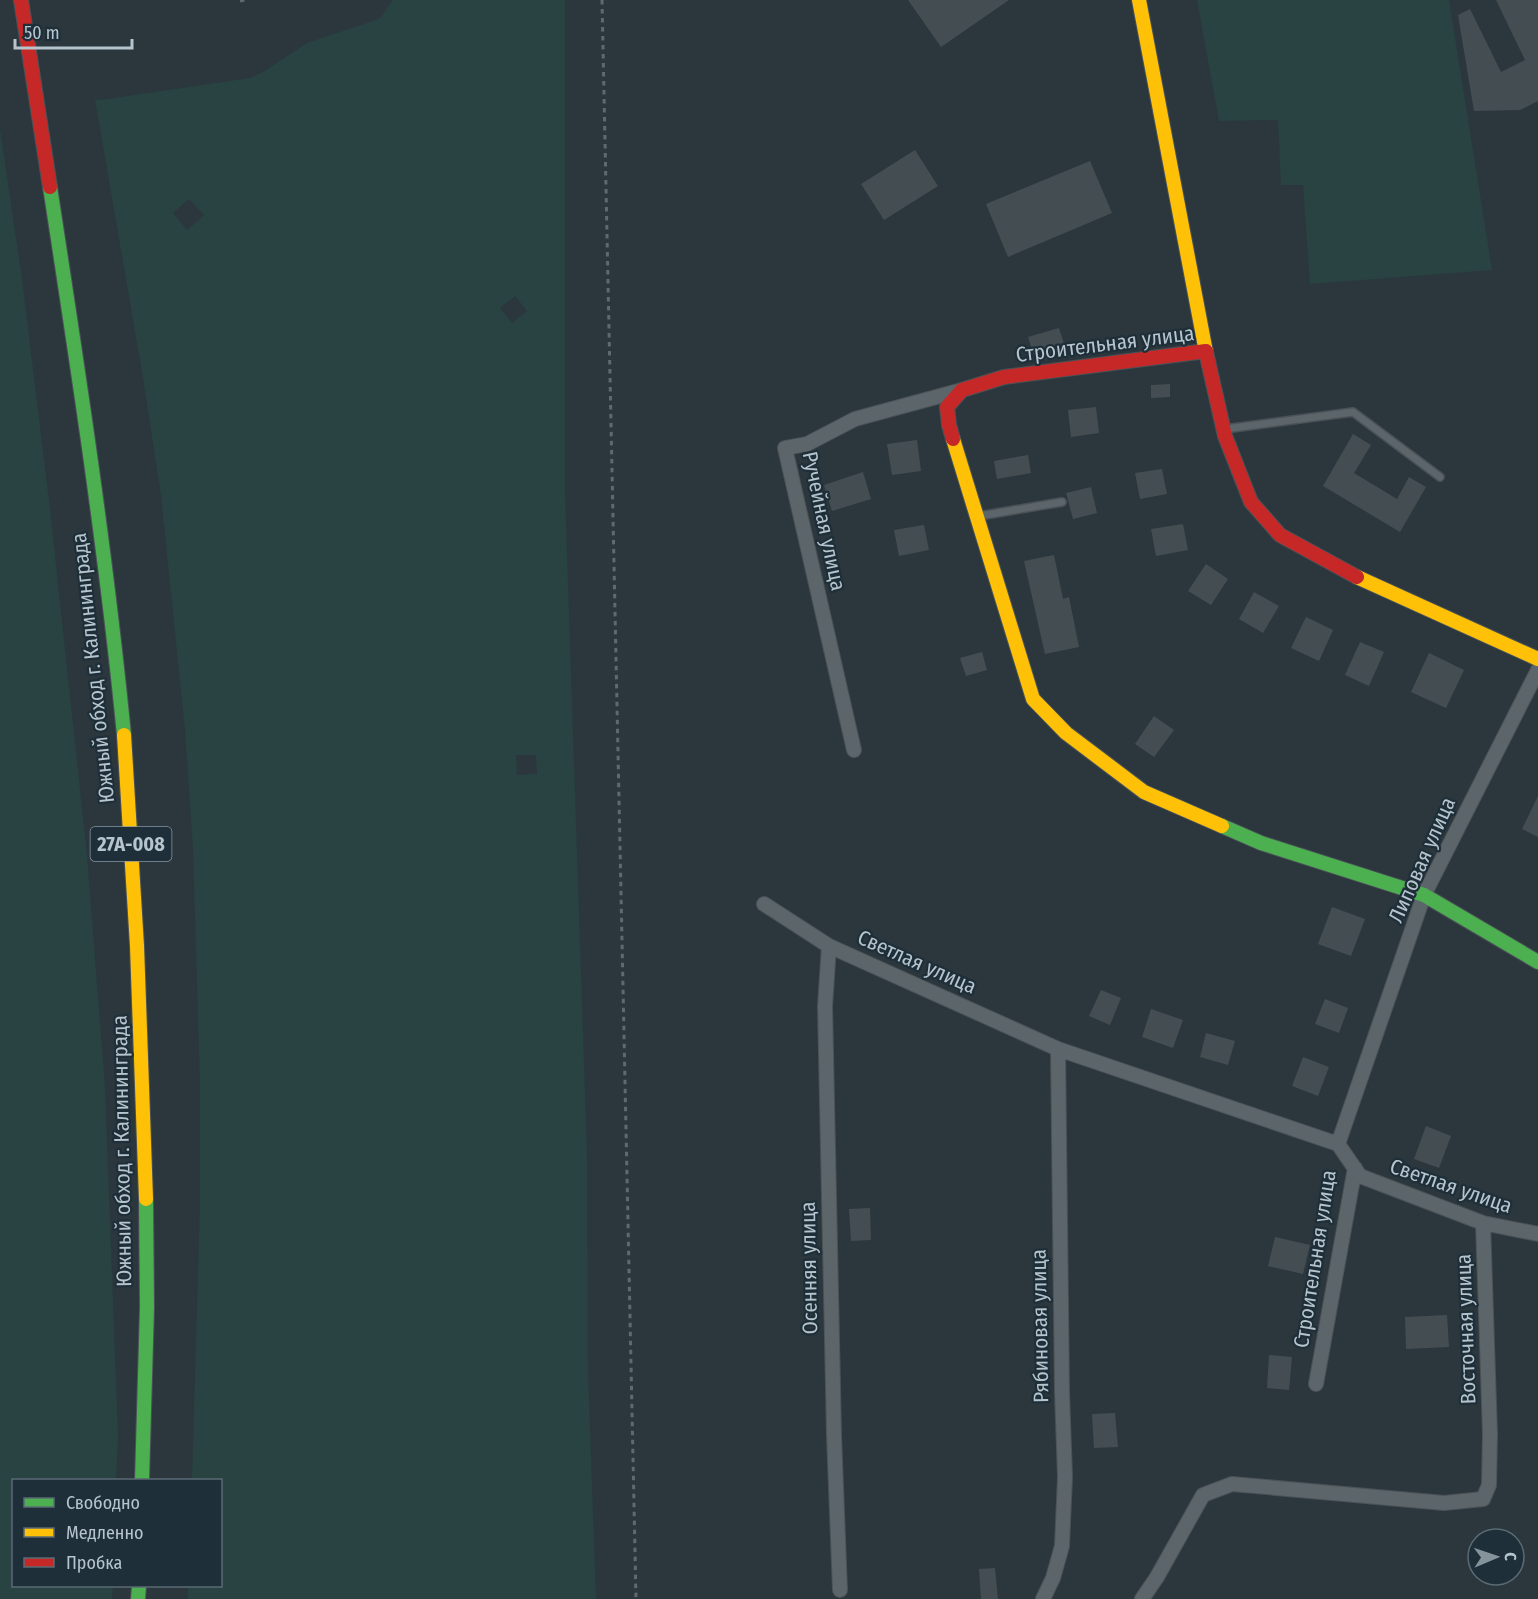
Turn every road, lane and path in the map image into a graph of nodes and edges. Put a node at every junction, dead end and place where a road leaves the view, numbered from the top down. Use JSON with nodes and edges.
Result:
{"nodes":[{"id":1,"x":21,"y":0,"type":"edge"},
{"id":2,"x":602,"y":0,"type":"edge"},
{"id":3,"x":1139,"y":0,"type":"edge"},
{"id":4,"x":1206,"y":351,"type":"junction"},
{"id":5,"x":962,"y":390,"type":"junction"},
{"id":6,"x":1223,"y":429,"type":"junction"},
{"id":7,"x":1440,"y":477,"type":"dead end"},
{"id":8,"x":1062,"y":502,"type":"dead end"},
{"id":9,"x":977,"y":517,"type":"junction"},
{"id":10,"x":1538,"y":659,"type":"edge"},
{"id":11,"x":1538,"y":670,"type":"edge"},
{"id":12,"x":854,"y":750,"type":"dead end"},
{"id":13,"x":1425,"y":895,"type":"junction"},
{"id":14,"x":764,"y":904,"type":"dead end"},
{"id":15,"x":829,"y":946,"type":"junction"},
{"id":16,"x":1538,"y":962,"type":"edge"},
{"id":17,"x":1058,"y":1049,"type":"junction"},
{"id":18,"x":1338,"y":1144,"type":"junction"},
{"id":19,"x":1355,"y":1168,"type":"junction"},
{"id":20,"x":1483,"y":1223,"type":"junction"},
{"id":21,"x":1538,"y":1234,"type":"edge"},
{"id":22,"x":1316,"y":1384,"type":"dead end"},
{"id":23,"x":142,"y":1479,"type":"edge"},
{"id":24,"x":840,"y":1590,"type":"dead end"},
{"id":25,"x":636,"y":1599,"type":"edge"},
{"id":26,"x":1043,"y":1599,"type":"edge"},
{"id":27,"x":1142,"y":1599,"type":"edge"}],
"edges":[{"from":1,"to":23,"type":"main road","name":"Южный обход г. Калининграда","number":"27А-008"},
{"from":2,"to":25,"type":"path"},
{"from":3,"to":4,"type":"main road"},
{"from":4,"to":5,"type":"main road","name":"Строительная улица"},
{"from":4,"to":6,"type":"main road","name":"Строительная улица"},
{"from":5,"to":9,"type":"main road"},
{"from":5,"to":12,"type":"street","name":"Ручейная улица"},
{"from":6,"to":7,"type":"lane"},
{"from":6,"to":10,"type":"main road","name":"Строительная улица"},
{"from":8,"to":9,"type":"lane"},
{"from":9,"to":13,"type":"main road"},
{"from":11,"to":13,"type":"street","name":"Липовая улица"},
{"from":13,"to":16,"type":"main road"},
{"from":13,"to":18,"type":"street","name":"Липовая улица"},
{"from":14,"to":15,"type":"street","name":"Светлая улица"},
{"from":15,"to":17,"type":"street","name":"Светлая улица"},
{"from":15,"to":24,"type":"street","name":"Осенняя улица"},
{"from":17,"to":18,"type":"street","name":"Светлая улица"},
{"from":17,"to":26,"type":"street","name":"Рябиновая улица"},
{"from":18,"to":19,"type":"street","name":"Строительная улица"},
{"from":19,"to":20,"type":"street","name":"Светлая улица"},
{"from":19,"to":22,"type":"street","name":"Строительная улица"},
{"from":20,"to":21,"type":"street","name":"Светлая улица"},
{"from":20,"to":27,"type":"street","name":"Восточная улица"}]}
